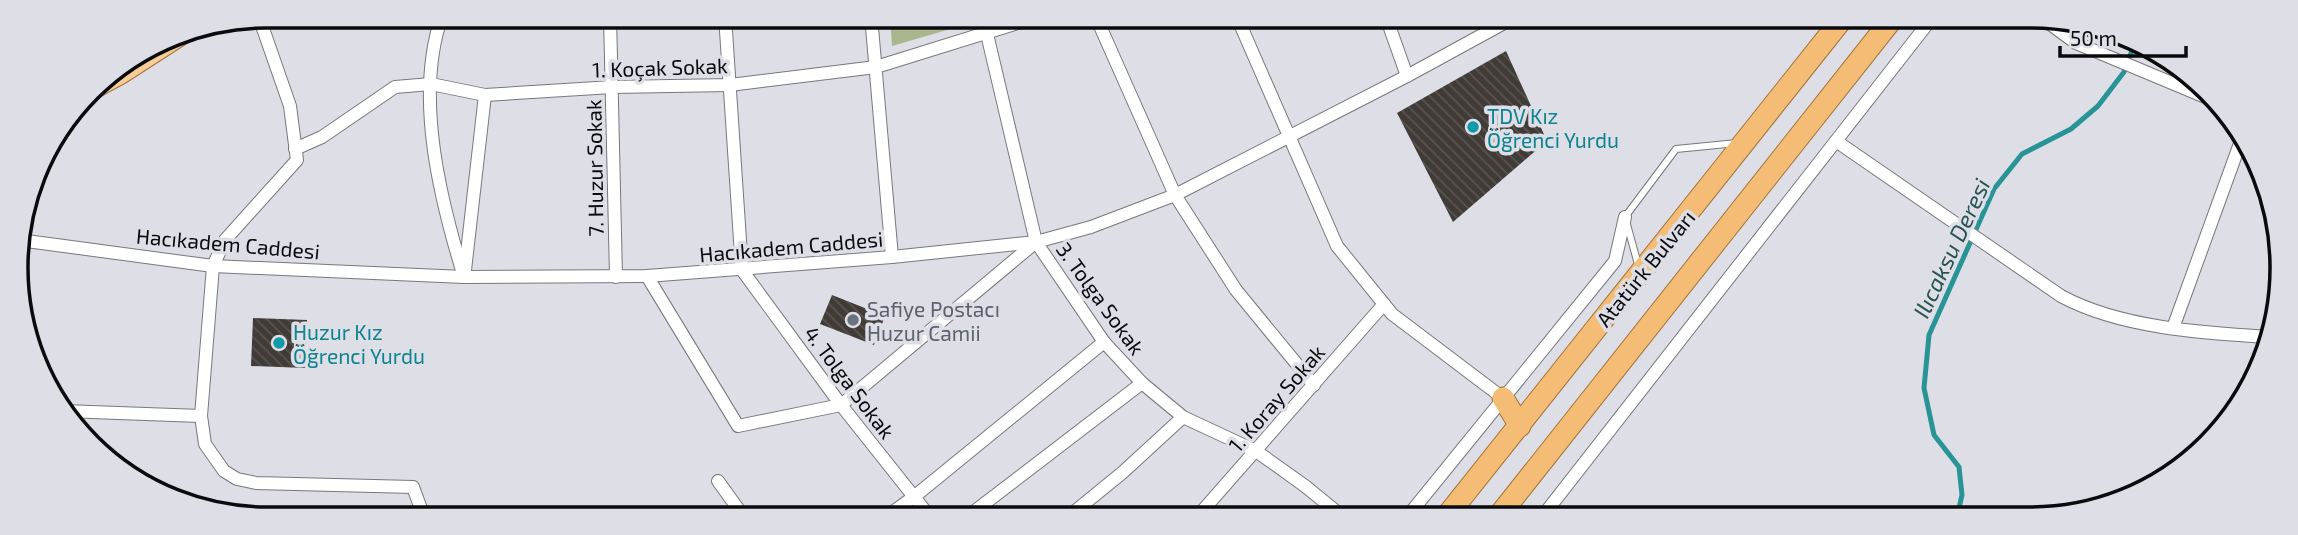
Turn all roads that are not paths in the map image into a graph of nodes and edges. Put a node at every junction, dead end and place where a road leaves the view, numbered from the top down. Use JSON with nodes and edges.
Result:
{"nodes":[{"id":1,"x":263,"y":28,"type":"edge"},
{"id":2,"x":439,"y":28,"type":"edge"},
{"id":3,"x":610,"y":28,"type":"edge"},
{"id":4,"x":726,"y":28,"type":"edge"},
{"id":5,"x":873,"y":28,"type":"edge"},
{"id":6,"x":986,"y":28,"type":"edge"},
{"id":7,"x":1003,"y":28,"type":"edge"},
{"id":8,"x":1101,"y":28,"type":"edge"},
{"id":9,"x":1242,"y":28,"type":"edge"},
{"id":10,"x":1390,"y":28,"type":"edge"},
{"id":11,"x":1495,"y":28,"type":"edge"},
{"id":12,"x":1835,"y":28,"type":"edge"},
{"id":13,"x":1885,"y":28,"type":"edge"},
{"id":14,"x":1924,"y":28,"type":"edge"},
{"id":15,"x":2058,"y":30,"type":"edge"},
{"id":16,"x":987,"y":33,"type":"junction"},
{"id":17,"x":876,"y":66,"type":"junction"},
{"id":18,"x":1407,"y":76,"type":"junction"},
{"id":19,"x":430,"y":85,"type":"junction"},
{"id":20,"x":730,"y":85,"type":"junction"},
{"id":21,"x":612,"y":87,"type":"junction"},
{"id":22,"x":2192,"y":91,"type":"edge"},
{"id":23,"x":485,"y":96,"type":"junction"},
{"id":24,"x":1290,"y":137,"type":"junction"},
{"id":25,"x":1836,"y":141,"type":"junction"},
{"id":26,"x":1745,"y":142,"type":"junction"},
{"id":27,"x":295,"y":149,"type":"junction"},
{"id":28,"x":2238,"y":149,"type":"edge"},
{"id":29,"x":1175,"y":195,"type":"junction"},
{"id":30,"x":1625,"y":217,"type":"junction"},
{"id":31,"x":30,"y":241,"type":"edge"},
{"id":32,"x":1036,"y":242,"type":"junction"},
{"id":33,"x":892,"y":257,"type":"junction"},
{"id":34,"x":213,"y":266,"type":"junction"},
{"id":35,"x":742,"y":270,"type":"junction"},
{"id":36,"x":1641,"y":273,"type":"junction"},
{"id":37,"x":647,"y":276,"type":"junction"},
{"id":38,"x":464,"y":277,"type":"junction"},
{"id":39,"x":616,"y":277,"type":"junction"},
{"id":40,"x":1384,"y":304,"type":"junction"},
{"id":41,"x":2173,"y":328,"type":"junction"},
{"id":42,"x":2260,"y":336,"type":"edge"},
{"id":43,"x":1104,"y":342,"type":"junction"},
{"id":44,"x":1142,"y":383,"type":"junction"},
{"id":45,"x":1314,"y":385,"type":"junction"},
{"id":46,"x":1503,"y":398,"type":"junction"},
{"id":47,"x":841,"y":405,"type":"junction"},
{"id":48,"x":76,"y":412,"type":"edge"},
{"id":49,"x":201,"y":416,"type":"junction"},
{"id":50,"x":1184,"y":417,"type":"junction"},
{"id":51,"x":1520,"y":426,"type":"junction"},
{"id":52,"x":1256,"y":451,"type":"junction"},
{"id":53,"x":718,"y":481,"type":"dead end"},
{"id":54,"x":915,"y":496,"type":"junction"},
{"id":55,"x":420,"y":507,"type":"edge"},
{"id":56,"x":737,"y":507,"type":"edge"},
{"id":57,"x":900,"y":507,"type":"edge"},
{"id":58,"x":923,"y":507,"type":"edge"},
{"id":59,"x":980,"y":507,"type":"edge"},
{"id":60,"x":1080,"y":507,"type":"edge"},
{"id":61,"x":1206,"y":507,"type":"edge"},
{"id":62,"x":1331,"y":507,"type":"edge"},
{"id":63,"x":1415,"y":507,"type":"edge"},
{"id":64,"x":1454,"y":507,"type":"edge"},
{"id":65,"x":1506,"y":507,"type":"edge"},
{"id":66,"x":1550,"y":507,"type":"edge"}],
"edges":[{"from":1,"to":27,"type":"street"},
{"from":2,"to":19,"type":"street"},
{"from":3,"to":21,"type":"street","name":"7. Huzur Sokak"},
{"from":4,"to":20,"type":"street"},
{"from":5,"to":17,"type":"street"},
{"from":6,"to":16,"type":"street"},
{"from":7,"to":16,"type":"street","name":"1. Koçak Sokak"},
{"from":8,"to":29,"type":"street"},
{"from":9,"to":24,"type":"street"},
{"from":10,"to":18,"type":"street"},
{"from":11,"to":18,"type":"street","name":"Hacıkadem Caddesi"},
{"from":12,"to":26,"type":"highway","name":"Atatürk Bulvarı"},
{"from":13,"to":65,"type":"highway","name":"Atatürk Bulvarı"},
{"from":14,"to":25,"type":"street"},
{"from":15,"to":22,"type":"street"},
{"from":16,"to":17,"type":"street","name":"1. Koçak Sokak"},
{"from":16,"to":32,"type":"street"},
{"from":17,"to":20,"type":"street","name":"1. Koçak Sokak"},
{"from":17,"to":33,"type":"street"},
{"from":18,"to":24,"type":"street","name":"Hacıkadem Caddesi"},
{"from":19,"to":23,"type":"street","name":"1. Koçak Sokak"},
{"from":19,"to":27,"type":"street","name":"1. Koçak Sokak"},
{"from":19,"to":38,"type":"street"},
{"from":20,"to":21,"type":"street","name":"1. Koçak Sokak"},
{"from":20,"to":35,"type":"street"},
{"from":21,"to":23,"type":"street","name":"1. Koçak Sokak"},
{"from":21,"to":39,"type":"street","name":"7. Huzur Sokak"},
{"from":23,"to":38,"type":"street"},
{"from":24,"to":29,"type":"street","name":"Hacıkadem Caddesi"},
{"from":24,"to":40,"type":"street"},
{"from":25,"to":41,"type":"street"},
{"from":25,"to":66,"type":"street"},
{"from":26,"to":30,"type":"lane"},
{"from":26,"to":36,"type":"highway","name":"Atatürk Bulvarı"},
{"from":27,"to":34,"type":"street"},
{"from":28,"to":41,"type":"street"},
{"from":29,"to":32,"type":"street","name":"Hacıkadem Caddesi"},
{"from":29,"to":45,"type":"street"},
{"from":30,"to":36,"type":"lane"},
{"from":30,"to":46,"type":"street"},
{"from":31,"to":34,"type":"street","name":"Hacıkadem Caddesi"},
{"from":32,"to":33,"type":"street","name":"Hacıkadem Caddesi"},
{"from":32,"to":43,"type":"street","name":"3. Tolga Sokak"},
{"from":32,"to":47,"type":"street"},
{"from":33,"to":35,"type":"street","name":"Hacıkadem Caddesi"},
{"from":34,"to":38,"type":"street","name":"Hacıkadem Caddesi"},
{"from":34,"to":49,"type":"street"},
{"from":35,"to":37,"type":"street","name":"Hacıkadem Caddesi"},
{"from":35,"to":47,"type":"street","name":"4. Tolga Sokak"},
{"from":36,"to":51,"type":"highway","name":"Atatürk Bulvarı"},
{"from":37,"to":39,"type":"street","name":"Hacıkadem Caddesi"},
{"from":37,"to":47,"type":"street"},
{"from":38,"to":39,"type":"street","name":"Hacıkadem Caddesi"},
{"from":40,"to":45,"type":"street","name":"1. Koray Sokak"},
{"from":40,"to":46,"type":"street"},
{"from":41,"to":42,"type":"street"},
{"from":43,"to":44,"type":"street","name":"3. Tolga Sokak"},
{"from":43,"to":54,"type":"street"},
{"from":44,"to":50,"type":"street","name":"3. Tolga Sokak"},
{"from":44,"to":59,"type":"street"},
{"from":45,"to":52,"type":"street","name":"1. Koray Sokak"},
{"from":46,"to":51,"type":"highway"},
{"from":46,"to":63,"type":"street"},
{"from":47,"to":54,"type":"street","name":"4. Tolga Sokak"},
{"from":48,"to":49,"type":"street"},
{"from":49,"to":55,"type":"street"},
{"from":50,"to":52,"type":"street","name":"3. Tolga Sokak"},
{"from":50,"to":60,"type":"street"},
{"from":51,"to":64,"type":"highway","name":"Atatürk Bulvarı"},
{"from":52,"to":61,"type":"street","name":"1. Koray Sokak"},
{"from":52,"to":62,"type":"street","name":"3. Tolga Sokak"},
{"from":53,"to":56,"type":"street"},
{"from":54,"to":57,"type":"street"},
{"from":54,"to":58,"type":"street","name":"4. Tolga Sokak"}]}
